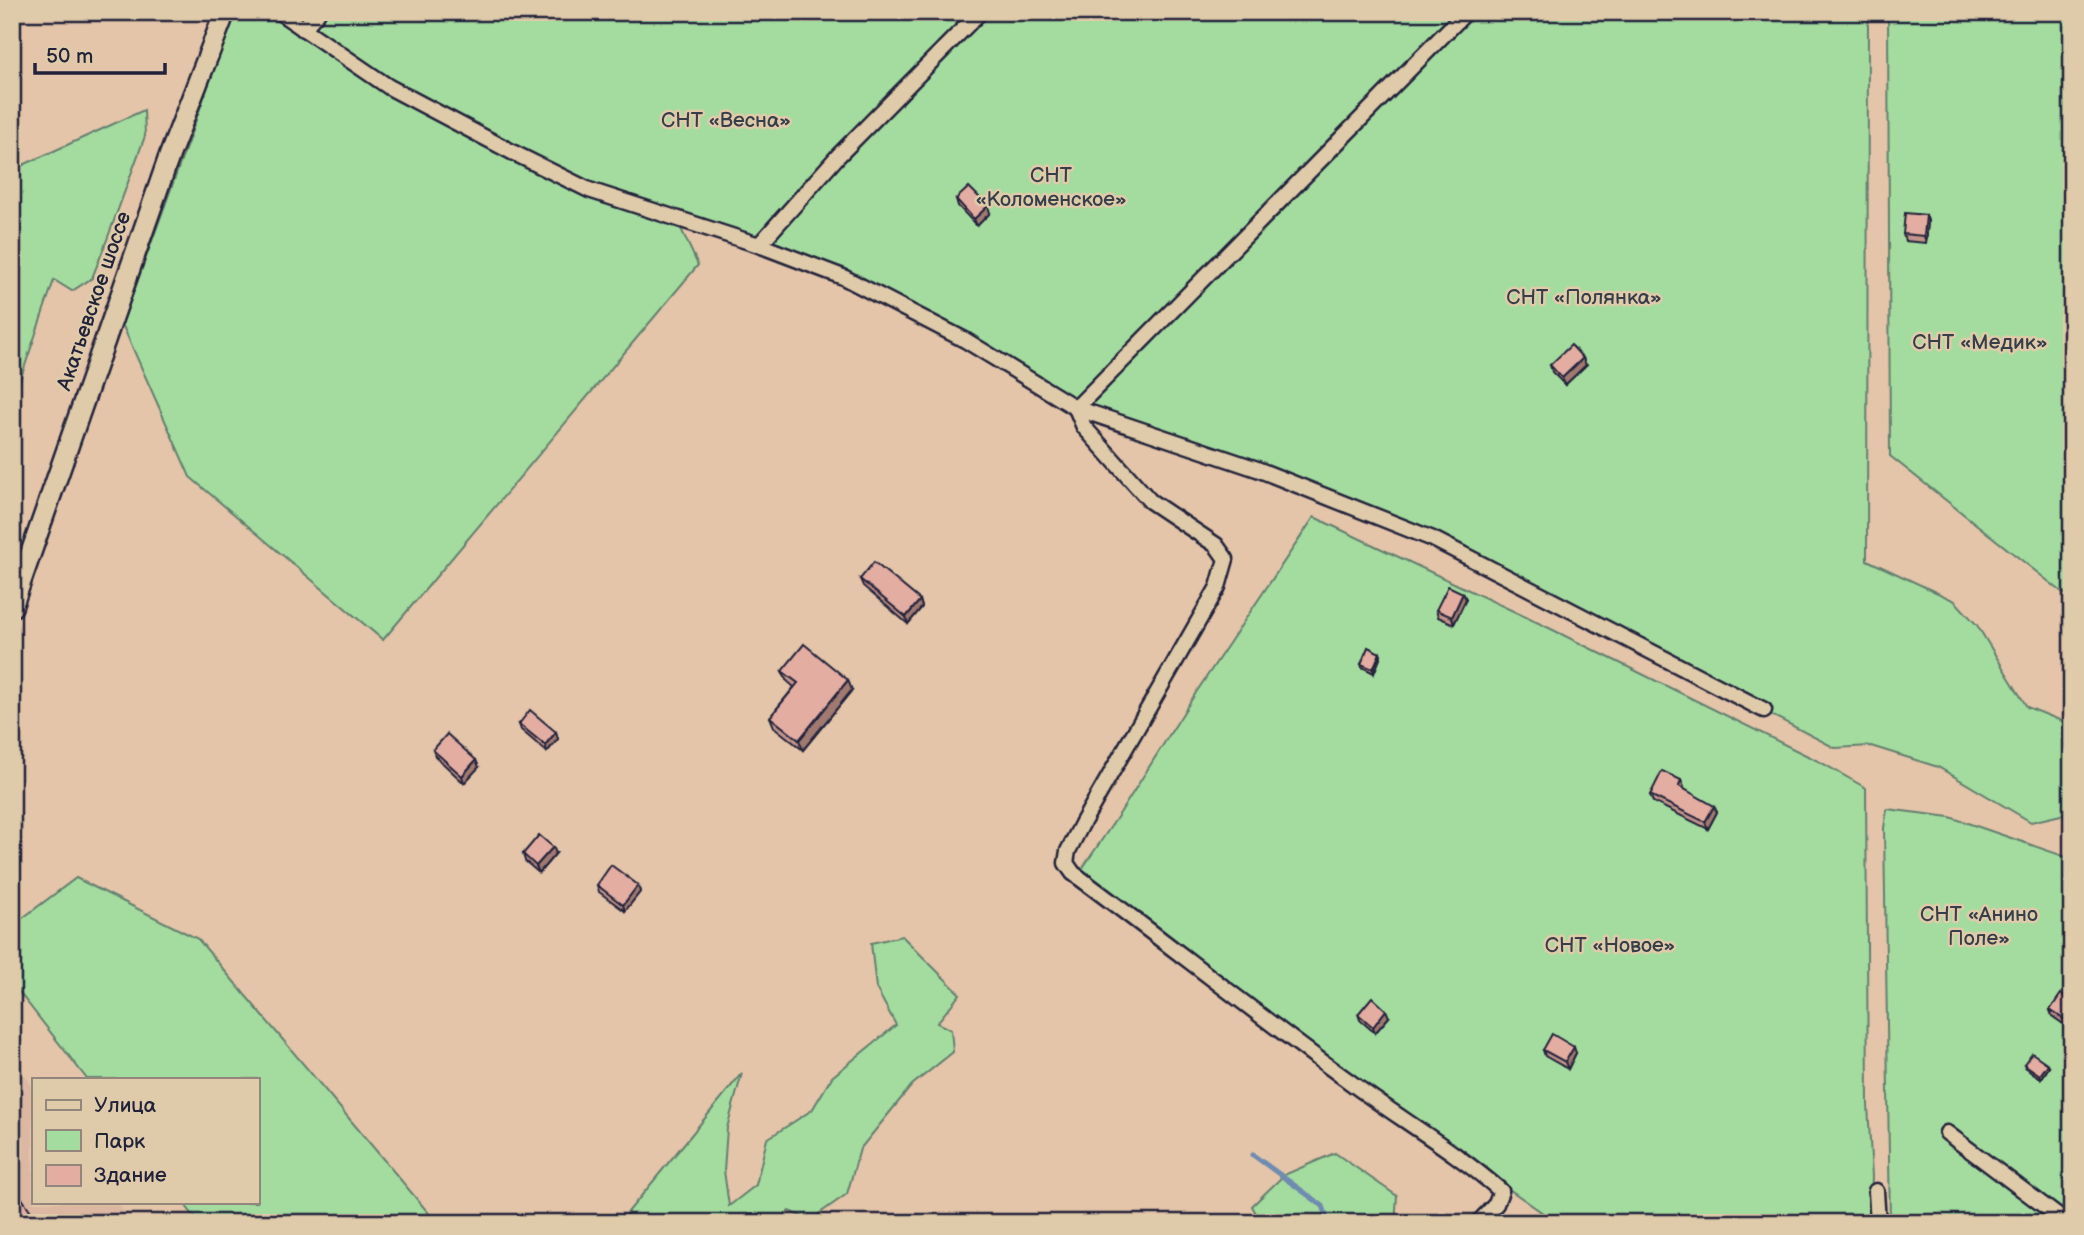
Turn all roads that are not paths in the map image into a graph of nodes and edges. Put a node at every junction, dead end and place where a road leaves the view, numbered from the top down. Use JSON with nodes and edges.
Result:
{"nodes":[{"id":1,"x":225,"y":12,"type":"edge"},
{"id":2,"x":279,"y":12,"type":"edge"},
{"id":3,"x":318,"y":12,"type":"edge"},
{"id":4,"x":980,"y":12,"type":"edge"},
{"id":5,"x":1466,"y":12,"type":"edge"},
{"id":6,"x":303,"y":29,"type":"junction"},
{"id":7,"x":759,"y":245,"type":"junction"},
{"id":8,"x":1076,"y":408,"type":"junction"},
{"id":9,"x":12,"y":607,"type":"edge"},
{"id":10,"x":1763,"y":710,"type":"dead end"},
{"id":11,"x":1947,"y":1133,"type":"dead end"},
{"id":12,"x":1876,"y":1191,"type":"dead end"},
{"id":13,"x":1478,"y":1223,"type":"edge"},
{"id":14,"x":1878,"y":1223,"type":"edge"},
{"id":15,"x":2067,"y":1223,"type":"edge"}],
"edges":[{"from":1,"to":9,"type":"main road","name":"Акатьевское шоссе"},
{"from":2,"to":6,"type":"street"},
{"from":3,"to":6,"type":"street"},
{"from":4,"to":7,"type":"street"},
{"from":5,"to":8,"type":"street"},
{"from":6,"to":7,"type":"street"},
{"from":7,"to":8,"type":"street"},
{"from":8,"to":10,"type":"street"},
{"from":8,"to":13,"type":"street"},
{"from":11,"to":15,"type":"street"},
{"from":12,"to":14,"type":"street"}]}
